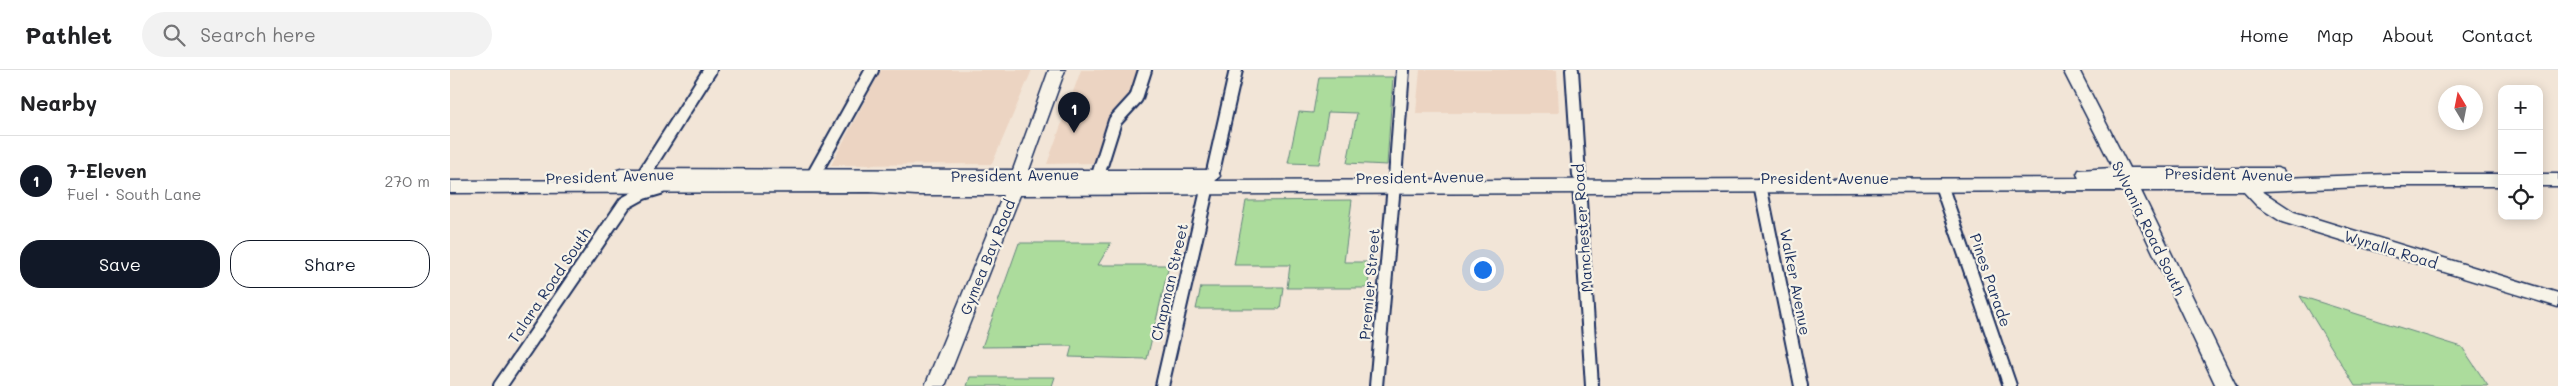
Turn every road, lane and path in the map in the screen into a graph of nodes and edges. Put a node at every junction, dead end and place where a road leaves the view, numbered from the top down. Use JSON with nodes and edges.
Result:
{"nodes":[{"id":1,"x":710,"y":70,"type":"edge"},
{"id":2,"x":872,"y":70,"type":"edge"},
{"id":3,"x":1057,"y":70,"type":"edge"},
{"id":4,"x":1145,"y":70,"type":"edge"},
{"id":5,"x":1236,"y":70,"type":"edge"},
{"id":6,"x":1403,"y":70,"type":"edge"},
{"id":7,"x":1572,"y":70,"type":"edge"},
{"id":8,"x":2071,"y":70,"type":"edge"},
{"id":9,"x":644,"y":174,"type":"junction"},
{"id":10,"x":1098,"y":174,"type":"junction"},
{"id":11,"x":450,"y":178,"type":"edge"},
{"id":12,"x":2244,"y":179,"type":"junction"},
{"id":13,"x":810,"y":180,"type":"junction"},
{"id":14,"x":1579,"y":180,"type":"junction"},
{"id":15,"x":2126,"y":180,"type":"junction"},
{"id":16,"x":2498,"y":180,"type":"edge"},
{"id":17,"x":2543,"y":180,"type":"edge"},
{"id":18,"x":2558,"y":180,"type":"edge"},
{"id":19,"x":1210,"y":181,"type":"junction"},
{"id":20,"x":1394,"y":181,"type":"junction"},
{"id":21,"x":1016,"y":182,"type":"junction"},
{"id":22,"x":1760,"y":185,"type":"junction"},
{"id":23,"x":1940,"y":185,"type":"junction"},
{"id":24,"x":450,"y":187,"type":"edge"},
{"id":25,"x":732,"y":188,"type":"junction"},
{"id":26,"x":624,"y":195,"type":"junction"},
{"id":27,"x":2558,"y":300,"type":"edge"},
{"id":28,"x":500,"y":386,"type":"edge"},
{"id":29,"x":935,"y":386,"type":"edge"},
{"id":30,"x":1162,"y":386,"type":"edge"},
{"id":31,"x":1376,"y":386,"type":"edge"},
{"id":32,"x":1592,"y":386,"type":"edge"},
{"id":33,"x":1800,"y":386,"type":"edge"},
{"id":34,"x":2010,"y":386,"type":"edge"},
{"id":35,"x":2226,"y":386,"type":"edge"}],
"edges":[{"from":1,"to":9,"type":"street"},
{"from":2,"to":13,"type":"street"},
{"from":3,"to":21,"type":"main road","name":"Gymea Bay Road"},
{"from":4,"to":10,"type":"street"},
{"from":5,"to":19,"type":"street","name":"Chapman Street"},
{"from":6,"to":20,"type":"street","name":"Premier Street"},
{"from":7,"to":14,"type":"street","name":"Manchester Road"},
{"from":8,"to":15,"type":"main road","name":"Sylvania Road South"},
{"from":9,"to":11,"type":"main road","name":"President Avenue"},
{"from":9,"to":13,"type":"main road","name":"President Avenue"},
{"from":9,"to":25,"type":"main road"},
{"from":10,"to":19,"type":"main road","name":"President Avenue"},
{"from":10,"to":21,"type":"main road","name":"President Avenue"},
{"from":12,"to":15,"type":"main road","name":"President Avenue"},
{"from":12,"to":16,"type":"main road","name":"President Avenue"},
{"from":12,"to":27,"type":"main road","name":"Wyralla Road"},
{"from":13,"to":21,"type":"main road","name":"President Avenue"},
{"from":13,"to":25,"type":"main road","name":"President Avenue"},
{"from":14,"to":15,"type":"main road","name":"President Avenue"},
{"from":14,"to":20,"type":"main road","name":"President Avenue"},
{"from":14,"to":22,"type":"main road","name":"President Avenue"},
{"from":14,"to":32,"type":"street","name":"Manchester Road"},
{"from":15,"to":23,"type":"main road","name":"President Avenue"},
{"from":15,"to":35,"type":"main road","name":"Sylvania Road South"},
{"from":17,"to":18,"type":"main road"},
{"from":19,"to":20,"type":"main road","name":"President Avenue"},
{"from":19,"to":21,"type":"main road","name":"President Avenue"},
{"from":19,"to":30,"type":"street","name":"Chapman Street"},
{"from":20,"to":31,"type":"street","name":"Premier Street"},
{"from":21,"to":29,"type":"main road","name":"Gymea Bay Road"},
{"from":22,"to":23,"type":"main road","name":"President Avenue"},
{"from":22,"to":33,"type":"street","name":"Walker Avenue"},
{"from":23,"to":34,"type":"street","name":"Pines Parade"},
{"from":24,"to":26,"type":"main road","name":"President Avenue"},
{"from":25,"to":26,"type":"main road","name":"President Avenue"},
{"from":26,"to":28,"type":"street","name":"Talara Road South"}]}
